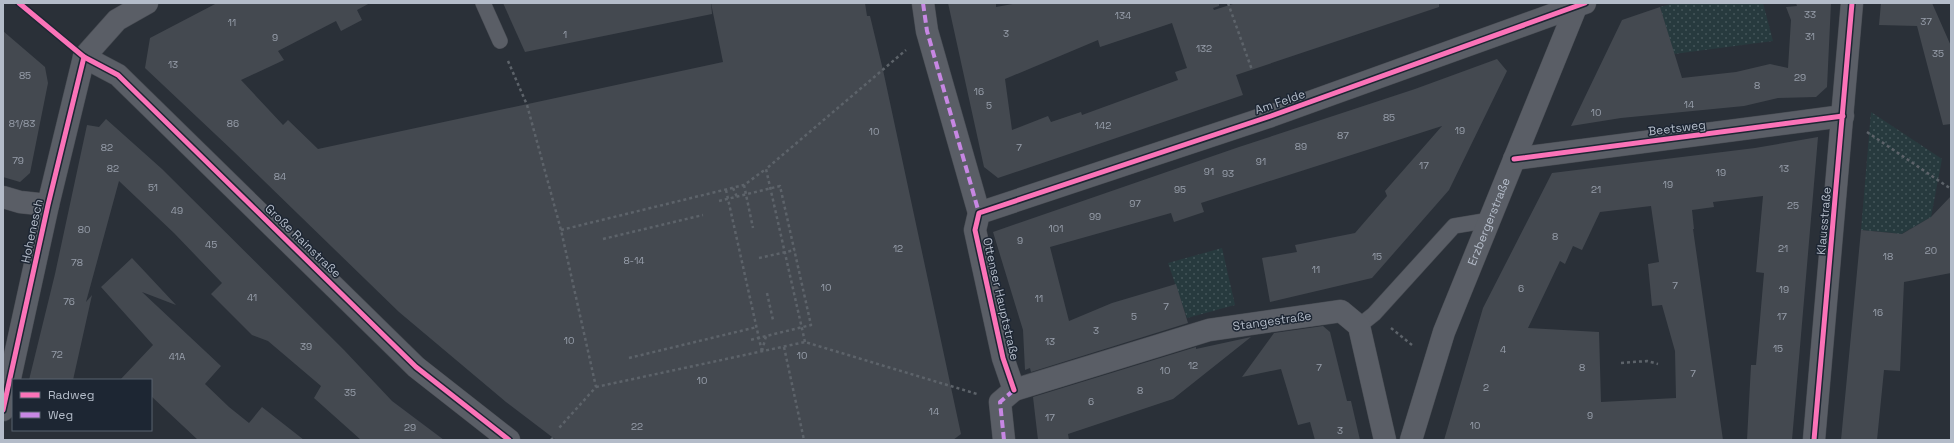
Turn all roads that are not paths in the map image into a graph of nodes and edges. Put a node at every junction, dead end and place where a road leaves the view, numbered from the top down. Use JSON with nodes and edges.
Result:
{"nodes":[{"id":1,"x":147,"y":3,"type":"edge"},
{"id":2,"x":483,"y":3,"type":"edge"},
{"id":3,"x":923,"y":3,"type":"edge"},
{"id":4,"x":1852,"y":3,"type":"edge"},
{"id":5,"x":1580,"y":5,"type":"edge"},
{"id":6,"x":500,"y":41,"type":"road end"},
{"id":7,"x":84,"y":56,"type":"junction"},
{"id":8,"x":1843,"y":116,"type":"junction"},
{"id":9,"x":1514,"y":159,"type":"junction"},
{"id":10,"x":3,"y":197,"type":"edge"},
{"id":11,"x":48,"y":205,"type":"junction"},
{"id":12,"x":979,"y":213,"type":"junction"},
{"id":13,"x":1490,"y":220,"type":"junction"},
{"id":14,"x":1367,"y":320,"type":"junction"},
{"id":15,"x":1014,"y":390,"type":"junction"},
{"id":16,"x":3,"y":410,"type":"edge"},
{"id":17,"x":509,"y":440,"type":"edge"},
{"id":18,"x":1004,"y":440,"type":"edge"},
{"id":19,"x":1385,"y":440,"type":"edge"},
{"id":20,"x":1411,"y":440,"type":"edge"},
{"id":21,"x":1814,"y":440,"type":"edge"}],
"edges":[{"from":1,"to":7,"type":"street"},
{"from":2,"to":6,"type":"lane"},
{"from":3,"to":12,"type":"street","name":"Ottenser Hauptstraße"},
{"from":4,"to":8,"type":"street","name":"Klausstraße"},
{"from":5,"to":9,"type":"street","name":"Erzbergerstraße"},
{"from":5,"to":12,"type":"street","name":"Am Felde"},
{"from":7,"to":11,"type":"street","name":"Hohenesch"},
{"from":7,"to":17,"type":"street","name":"Große Rainstraße"},
{"from":8,"to":9,"type":"street","name":"Beetsweg"},
{"from":8,"to":21,"type":"street","name":"Klausstraße"},
{"from":9,"to":13,"type":"street","name":"Erzbergerstraße"},
{"from":10,"to":11,"type":"street"},
{"from":11,"to":16,"type":"street","name":"Hohenesch"},
{"from":12,"to":15,"type":"street","name":"Ottenser Hauptstraße"},
{"from":13,"to":14,"type":"lane"},
{"from":13,"to":20,"type":"street","name":"Erzbergerstraße"},
{"from":14,"to":15,"type":"street","name":"Stangestraße"},
{"from":14,"to":19,"type":"street"},
{"from":15,"to":18,"type":"street"}]}
